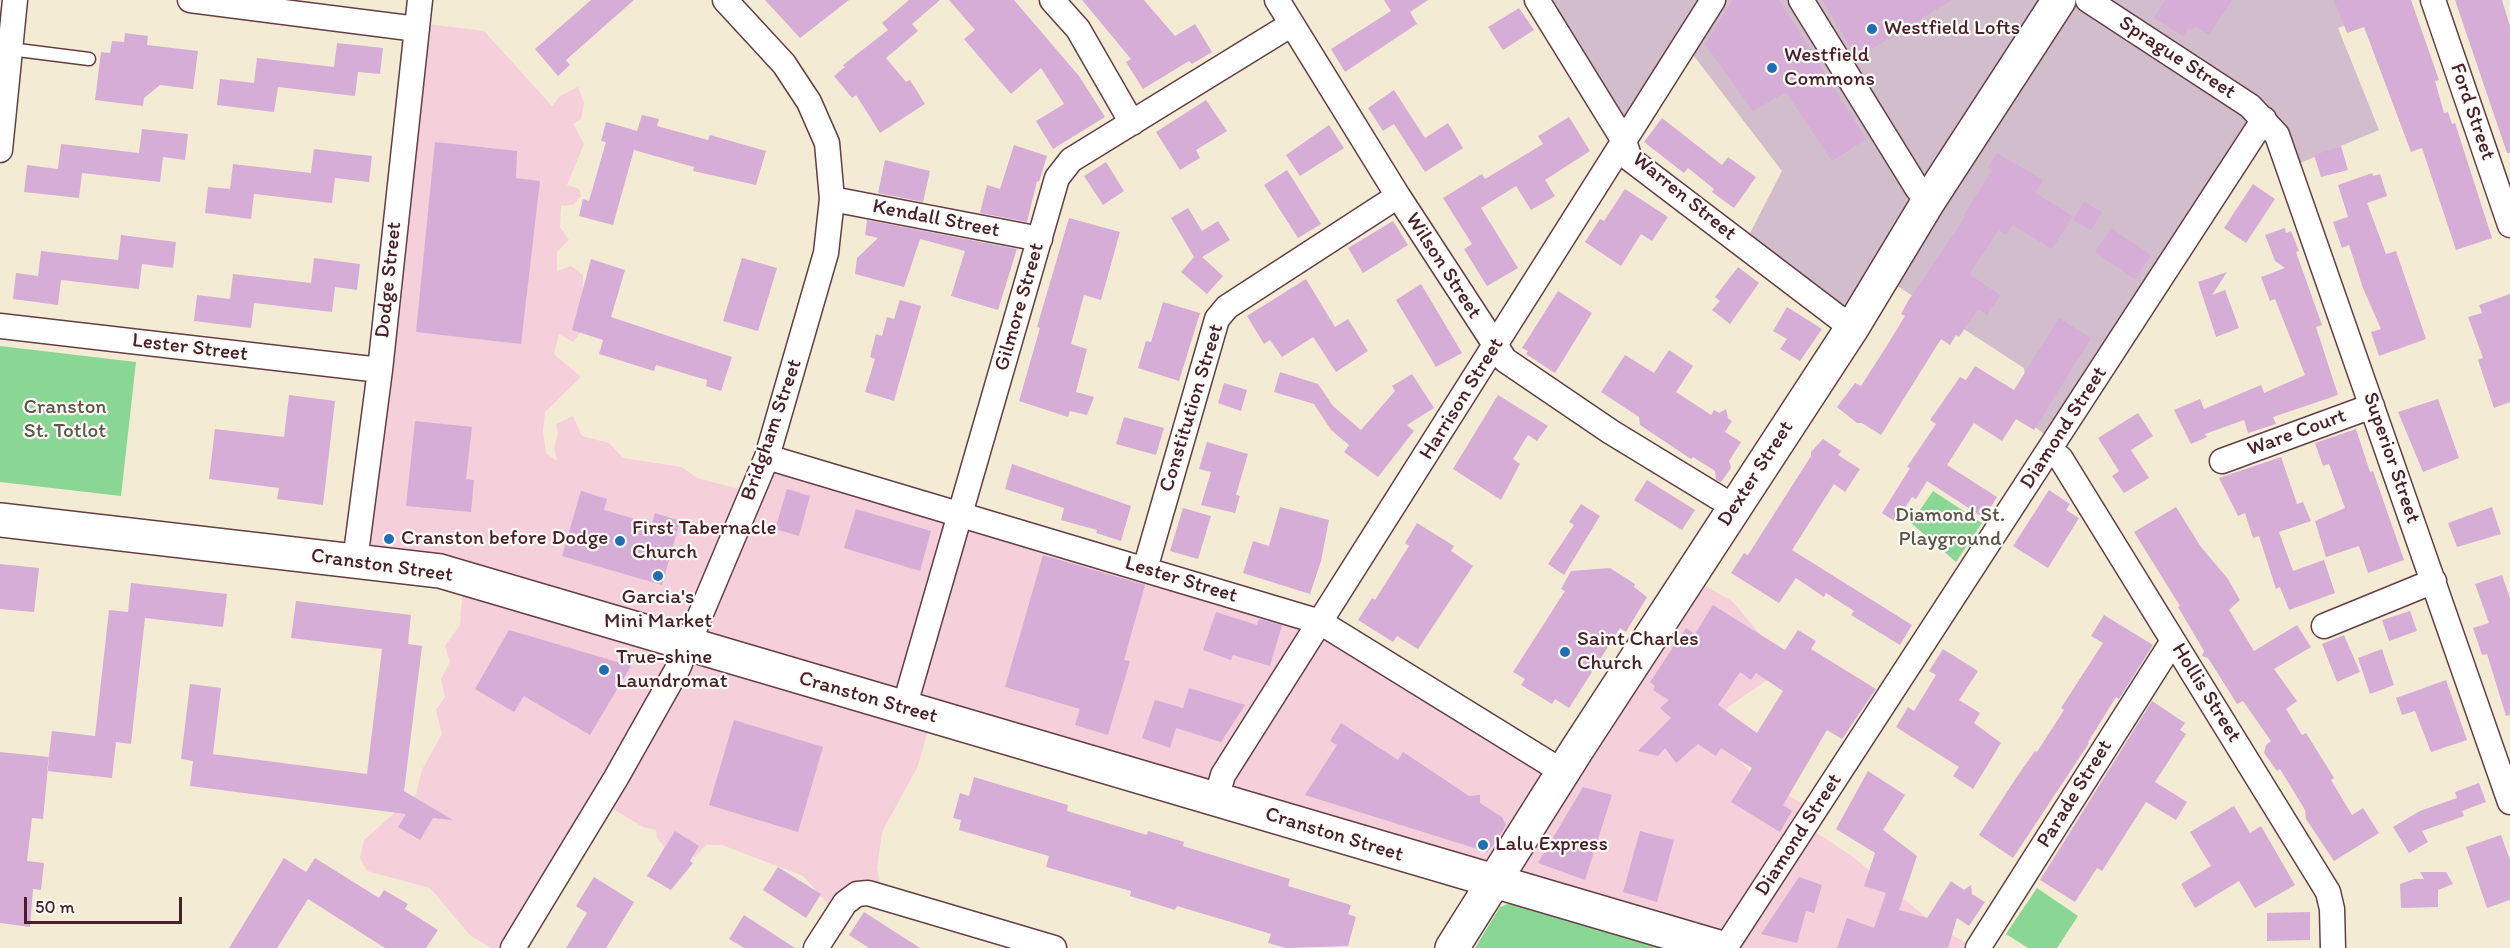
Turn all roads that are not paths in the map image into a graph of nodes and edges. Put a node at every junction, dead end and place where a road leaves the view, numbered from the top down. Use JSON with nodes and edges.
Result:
{"nodes":[{"id":1,"x":15,"y":0,"type":"edge"},
{"id":2,"x":190,"y":0,"type":"edge"},
{"id":3,"x":420,"y":0,"type":"edge"},
{"id":4,"x":725,"y":0,"type":"edge"},
{"id":5,"x":1052,"y":0,"type":"edge"},
{"id":6,"x":1277,"y":0,"type":"edge"},
{"id":7,"x":1537,"y":0,"type":"edge"},
{"id":8,"x":1713,"y":0,"type":"edge"},
{"id":9,"x":1800,"y":0,"type":"edge"},
{"id":10,"x":2059,"y":0,"type":"edge"},
{"id":11,"x":2088,"y":0,"type":"edge"},
{"id":12,"x":2433,"y":0,"type":"edge"},
{"id":13,"x":1292,"y":24,"type":"junction"},
{"id":14,"x":417,"y":29,"type":"junction"},
{"id":15,"x":10,"y":49,"type":"junction"},
{"id":16,"x":88,"y":59,"type":"dead end"},
{"id":17,"x":4,"y":81,"type":"edge"},
{"id":18,"x":2264,"y":119,"type":"junction"},
{"id":19,"x":1132,"y":123,"type":"junction"},
{"id":20,"x":1624,"y":141,"type":"junction"},
{"id":21,"x":0,"y":150,"type":"edge"},
{"id":22,"x":1398,"y":196,"type":"junction"},
{"id":23,"x":832,"y":199,"type":"junction"},
{"id":24,"x":1928,"y":202,"type":"junction"},
{"id":25,"x":2510,"y":225,"type":"edge"},
{"id":26,"x":1040,"y":238,"type":"junction"},
{"id":27,"x":0,"y":326,"type":"edge"},
{"id":28,"x":1852,"y":328,"type":"junction"},
{"id":29,"x":1494,"y":347,"type":"junction"},
{"id":30,"x":380,"y":370,"type":"junction"},
{"id":31,"x":2372,"y":406,"type":"junction"},
{"id":32,"x":2050,"y":449,"type":"junction"},
{"id":33,"x":767,"y":457,"type":"junction"},
{"id":34,"x":2222,"y":461,"type":"dead end"},
{"id":35,"x":1734,"y":507,"type":"junction"},
{"id":36,"x":962,"y":515,"type":"junction"},
{"id":37,"x":0,"y":519,"type":"edge"},
{"id":38,"x":355,"y":561,"type":"junction"},
{"id":39,"x":1145,"y":569,"type":"junction"},
{"id":40,"x":2434,"y":581,"type":"junction"},
{"id":41,"x":1320,"y":622,"type":"junction"},
{"id":42,"x":2324,"y":626,"type":"dead end"},
{"id":43,"x":2173,"y":641,"type":"junction"},
{"id":44,"x":687,"y":645,"type":"junction"},
{"id":45,"x":904,"y":708,"type":"junction"},
{"id":46,"x":1563,"y":772,"type":"junction"},
{"id":47,"x":1216,"y":799,"type":"junction"},
{"id":48,"x":2510,"y":802,"type":"edge"},
{"id":49,"x":1492,"y":882,"type":"junction"},
{"id":50,"x":513,"y":948,"type":"edge"},
{"id":51,"x":816,"y":948,"type":"edge"},
{"id":52,"x":1054,"y":948,"type":"edge"},
{"id":53,"x":1452,"y":948,"type":"edge"},
{"id":54,"x":1723,"y":948,"type":"edge"},
{"id":55,"x":1978,"y":948,"type":"edge"},
{"id":56,"x":2333,"y":948,"type":"edge"}],
"edges":[{"from":1,"to":15,"type":"street"},
{"from":2,"to":14,"type":"street"},
{"from":3,"to":14,"type":"street","name":"Dodge Street"},
{"from":4,"to":23,"type":"street","name":"Bridgham Street"},
{"from":5,"to":19,"type":"street"},
{"from":6,"to":13,"type":"street","name":"Wilson Street"},
{"from":7,"to":20,"type":"street","name":"Warren Street"},
{"from":8,"to":20,"type":"street","name":"Harrison Street"},
{"from":9,"to":24,"type":"street"},
{"from":10,"to":24,"type":"main road","name":"Dexter Street"},
{"from":11,"to":18,"type":"street","name":"Sprague Street"},
{"from":12,"to":25,"type":"street","name":"Ford Street"},
{"from":13,"to":19,"type":"street","name":"Gilmore Street"},
{"from":13,"to":22,"type":"street","name":"Wilson Street"},
{"from":14,"to":30,"type":"street","name":"Dodge Street"},
{"from":15,"to":16,"type":"lane"},
{"from":15,"to":17,"type":"street"},
{"from":17,"to":21,"type":"street"},
{"from":18,"to":31,"type":"street","name":"Superior Street"},
{"from":18,"to":32,"type":"street","name":"Diamond Street"},
{"from":19,"to":26,"type":"street","name":"Gilmore Street"},
{"from":20,"to":28,"type":"street","name":"Warren Street"},
{"from":20,"to":29,"type":"street","name":"Harrison Street"},
{"from":22,"to":29,"type":"street","name":"Wilson Street"},
{"from":22,"to":39,"type":"street","name":"Constitution Street"},
{"from":23,"to":26,"type":"street","name":"Kendall Street"},
{"from":23,"to":33,"type":"street","name":"Bridgham Street"},
{"from":24,"to":28,"type":"main road","name":"Dexter Street"},
{"from":26,"to":36,"type":"street","name":"Gilmore Street"},
{"from":27,"to":30,"type":"street","name":"Lester Street"},
{"from":28,"to":35,"type":"main road","name":"Dexter Street"},
{"from":29,"to":35,"type":"street","name":"Wilson Street"},
{"from":29,"to":41,"type":"street","name":"Harrison Street"},
{"from":30,"to":38,"type":"street","name":"Dodge Street"},
{"from":31,"to":34,"type":"street","name":"Ware Court"},
{"from":31,"to":40,"type":"street","name":"Superior Street"},
{"from":32,"to":43,"type":"street","name":"Hollis Street"},
{"from":32,"to":54,"type":"street","name":"Diamond Street"},
{"from":33,"to":36,"type":"street","name":"Lester Street"},
{"from":33,"to":44,"type":"street","name":"Bridgham Street"},
{"from":35,"to":46,"type":"main road","name":"Dexter Street"},
{"from":36,"to":39,"type":"street","name":"Lester Street"},
{"from":36,"to":45,"type":"street","name":"Gilmore Street"},
{"from":37,"to":38,"type":"main road","name":"Cranston Street"},
{"from":38,"to":44,"type":"main road","name":"Cranston Street"},
{"from":39,"to":41,"type":"street","name":"Lester Street"},
{"from":40,"to":42,"type":"street"},
{"from":40,"to":48,"type":"street","name":"Superior Street"},
{"from":41,"to":46,"type":"street","name":"Lester Street"},
{"from":41,"to":47,"type":"street","name":"Harrison Street"},
{"from":43,"to":55,"type":"street","name":"Parade Street"},
{"from":43,"to":56,"type":"street","name":"Hollis Street"},
{"from":44,"to":45,"type":"main road","name":"Cranston Street"},
{"from":44,"to":50,"type":"street","name":"Bridgham Street"},
{"from":45,"to":47,"type":"main road","name":"Cranston Street"},
{"from":46,"to":49,"type":"main road","name":"Dexter Street"},
{"from":47,"to":49,"type":"main road","name":"Cranston Street"},
{"from":49,"to":53,"type":"main road","name":"Dexter Street"},
{"from":49,"to":54,"type":"main road","name":"Cranston Street"},
{"from":51,"to":52,"type":"street"}]}
